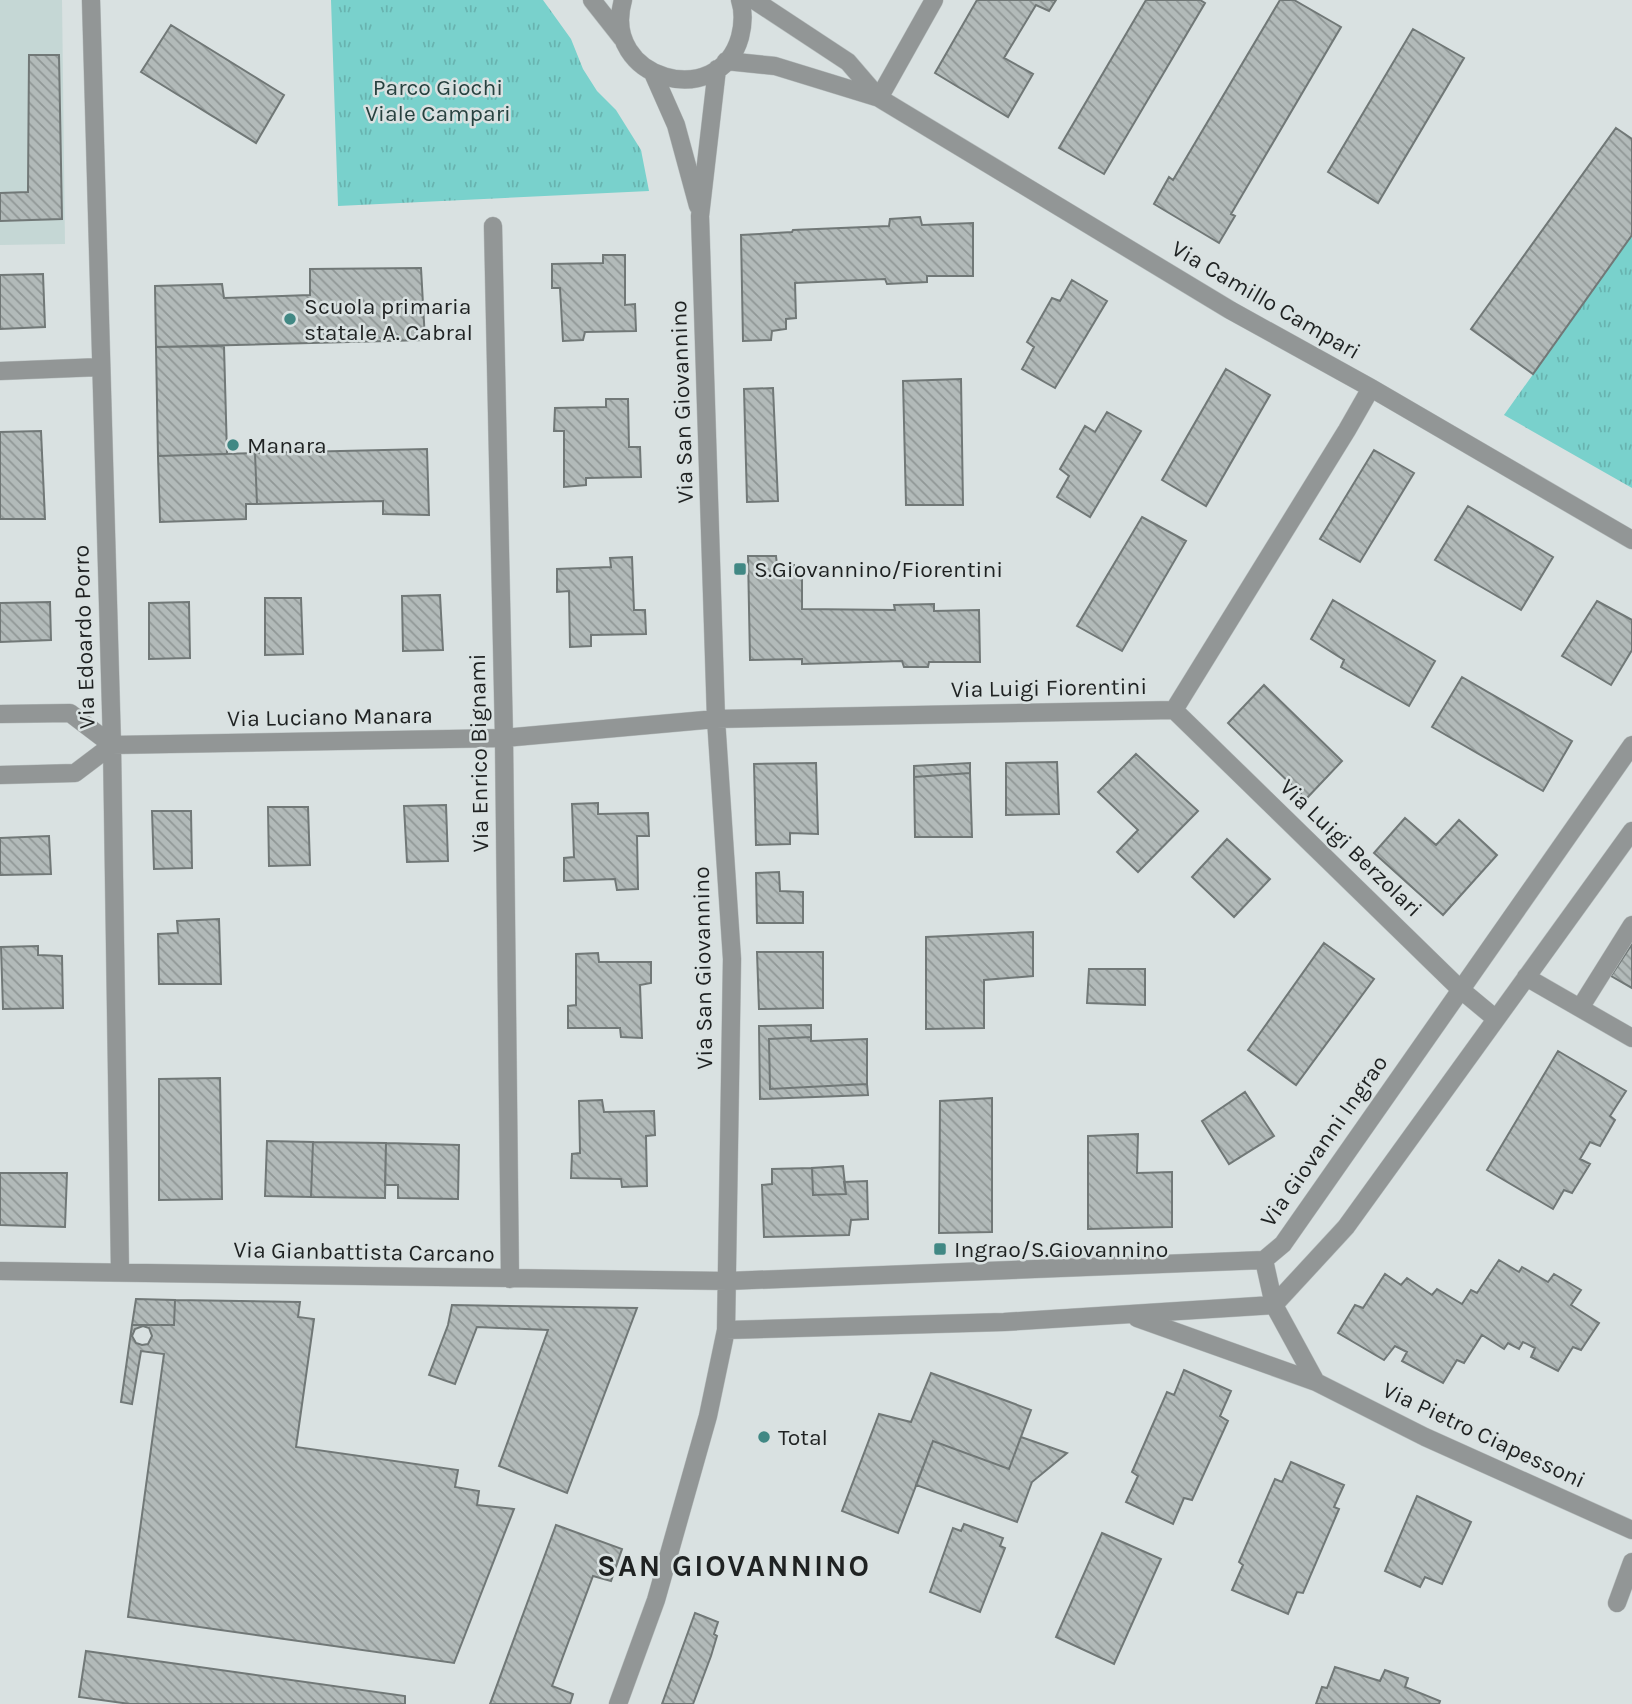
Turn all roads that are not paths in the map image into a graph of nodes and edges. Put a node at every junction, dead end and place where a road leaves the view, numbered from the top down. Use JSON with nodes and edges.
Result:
{"nodes":[{"id":1,"x":92,"y":0,"type":"edge"},
{"id":2,"x":592,"y":0,"type":"edge"},
{"id":3,"x":623,"y":0,"type":"edge"},
{"id":4,"x":740,"y":0,"type":"edge"},
{"id":5,"x":754,"y":0,"type":"edge"},
{"id":6,"x":934,"y":0,"type":"edge"},
{"id":7,"x":622,"y":38,"type":"junction"},
{"id":8,"x":722,"y":65,"type":"junction"},
{"id":9,"x":653,"y":73,"type":"junction"},
{"id":10,"x":879,"y":97,"type":"junction"},
{"id":11,"x":700,"y":216,"type":"junction"},
{"id":12,"x":493,"y":226,"type":"dead end"},
{"id":13,"x":101,"y":367,"type":"junction"},
{"id":14,"x":0,"y":371,"type":"edge"},
{"id":15,"x":1371,"y":388,"type":"junction"},
{"id":16,"x":1632,"y":540,"type":"edge"},
{"id":17,"x":1174,"y":710,"type":"junction"},
{"id":18,"x":0,"y":715,"type":"edge"},
{"id":19,"x":716,"y":719,"type":"junction"},
{"id":20,"x":504,"y":738,"type":"junction"},
{"id":21,"x":112,"y":745,"type":"junction"},
{"id":22,"x":1632,"y":745,"type":"edge"},
{"id":23,"x":0,"y":775,"type":"edge"},
{"id":24,"x":1632,"y":831,"type":"edge"},
{"id":25,"x":1632,"y":925,"type":"edge"},
{"id":26,"x":1526,"y":977,"type":"junction"},
{"id":27,"x":1460,"y":989,"type":"junction"},
{"id":28,"x":1580,"y":1008,"type":"junction"},
{"id":29,"x":1496,"y":1019,"type":"junction"},
{"id":30,"x":1632,"y":1038,"type":"edge"},
{"id":31,"x":1264,"y":1260,"type":"junction"},
{"id":32,"x":0,"y":1271,"type":"edge"},
{"id":33,"x":120,"y":1272,"type":"junction"},
{"id":34,"x":510,"y":1279,"type":"junction"},
{"id":35,"x":728,"y":1281,"type":"junction"},
{"id":36,"x":1275,"y":1305,"type":"junction"},
{"id":37,"x":1129,"y":1315,"type":"junction"},
{"id":38,"x":726,"y":1330,"type":"junction"},
{"id":39,"x":1316,"y":1382,"type":"junction"},
{"id":40,"x":1632,"y":1530,"type":"edge"},
{"id":41,"x":1632,"y":1562,"type":"edge"},
{"id":42,"x":1617,"y":1603,"type":"dead end"},
{"id":43,"x":618,"y":1704,"type":"edge"}],
"edges":[{"from":1,"to":13,"type":"street","name":"Via Edoardo Porro"},
{"from":2,"to":7,"type":"street"},
{"from":3,"to":7,"type":"street"},
{"from":4,"to":8,"type":"street"},
{"from":5,"to":10,"type":"street","name":"Via Camillo Campari"},
{"from":6,"to":10,"type":"street"},
{"from":7,"to":9,"type":"street"},
{"from":8,"to":9,"type":"street"},
{"from":8,"to":10,"type":"street","name":"Via Camillo Campari"},
{"from":8,"to":11,"type":"street","name":"Via San Giovannino"},
{"from":9,"to":11,"type":"street","name":"Via San Giovannino"},
{"from":10,"to":15,"type":"street","name":"Via Camillo Campari"},
{"from":11,"to":19,"type":"street","name":"Via San Giovannino"},
{"from":12,"to":20,"type":"street","name":"Via Enrico Bignami"},
{"from":13,"to":14,"type":"street"},
{"from":13,"to":21,"type":"street","name":"Via Edoardo Porro"},
{"from":15,"to":16,"type":"street","name":"Via Camillo Campari"},
{"from":15,"to":17,"type":"street","name":"Via Luigi Fiorentini"},
{"from":17,"to":19,"type":"street","name":"Via Luigi Fiorentini"},
{"from":17,"to":27,"type":"street","name":"Via Luigi Berzolari"},
{"from":18,"to":21,"type":"street"},
{"from":19,"to":20,"type":"street","name":"Via Luciano Manara"},
{"from":19,"to":35,"type":"street","name":"Via San Giovannino"},
{"from":20,"to":21,"type":"street","name":"Via Luciano Manara"},
{"from":20,"to":34,"type":"street","name":"Via Enrico Bignami"},
{"from":21,"to":23,"type":"street"},
{"from":21,"to":33,"type":"street","name":"Via Edoardo Porro"},
{"from":22,"to":27,"type":"street","name":"Via Giovanni Ingrao"},
{"from":24,"to":26,"type":"street"},
{"from":25,"to":28,"type":"street"},
{"from":26,"to":28,"type":"street"},
{"from":26,"to":29,"type":"street"},
{"from":27,"to":29,"type":"street","name":"Via Luigi Berzolari"},
{"from":27,"to":31,"type":"street","name":"Via Giovanni Ingrao"},
{"from":28,"to":30,"type":"street"},
{"from":29,"to":36,"type":"street"},
{"from":31,"to":35,"type":"street","name":"Via Giovanni Ingrao"},
{"from":31,"to":36,"type":"street"},
{"from":32,"to":33,"type":"street","name":"Via Gianbattista Carcano"},
{"from":33,"to":34,"type":"street","name":"Via Gianbattista Carcano"},
{"from":34,"to":35,"type":"street","name":"Via Gianbattista Carcano"},
{"from":35,"to":38,"type":"street","name":"Via San Giovannino"},
{"from":36,"to":37,"type":"street"},
{"from":36,"to":39,"type":"street"},
{"from":37,"to":38,"type":"street"},
{"from":37,"to":39,"type":"street","name":"Via Pietro Ciapessoni"},
{"from":38,"to":43,"type":"street","name":"Via San Giovannino"},
{"from":39,"to":40,"type":"street","name":"Via Pietro Ciapessoni"},
{"from":41,"to":42,"type":"street"}]}
